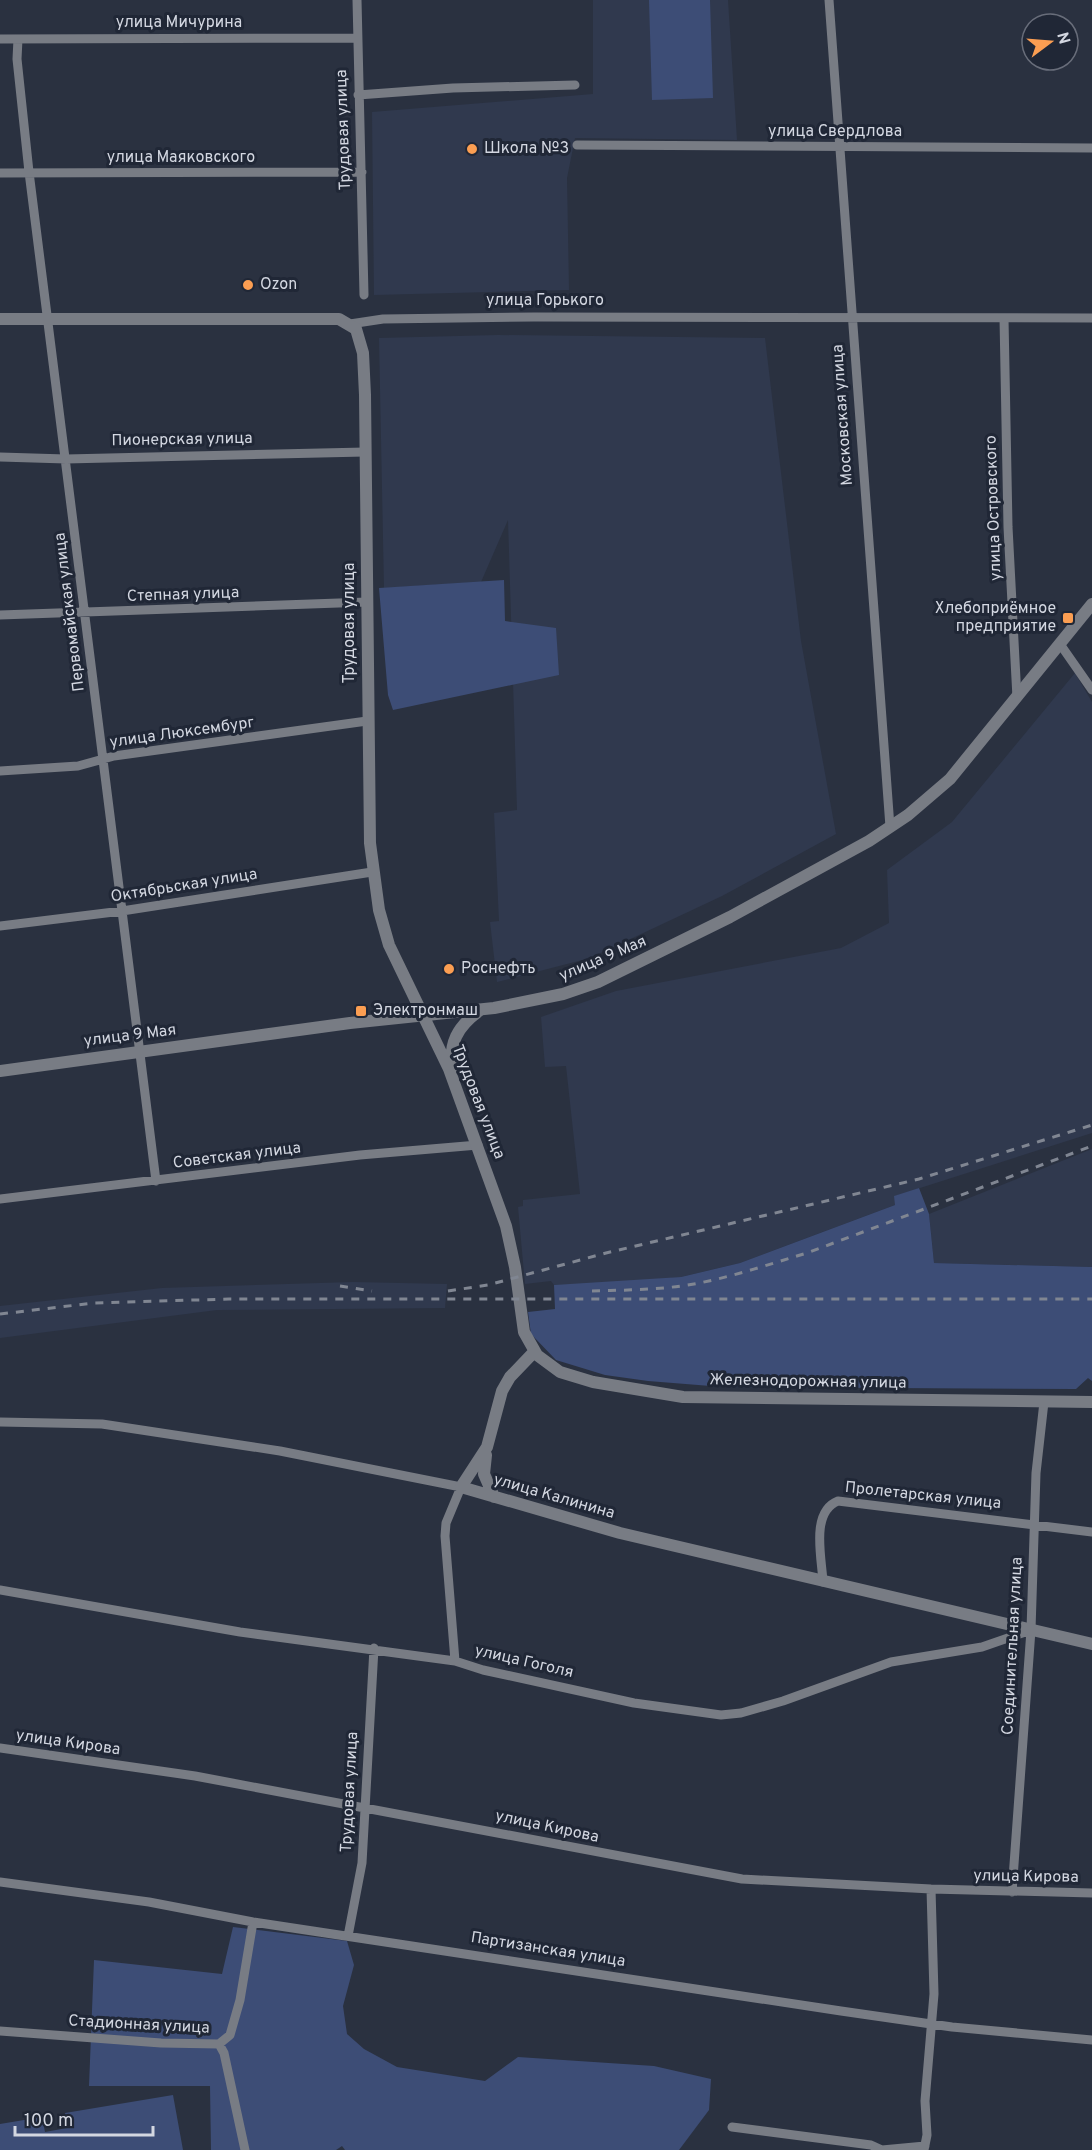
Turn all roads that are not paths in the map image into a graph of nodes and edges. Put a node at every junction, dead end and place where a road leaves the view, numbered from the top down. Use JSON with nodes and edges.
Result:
{"nodes":[{"id":1,"x":357,"y":0,"type":"edge"},
{"id":2,"x":829,"y":0,"type":"edge"},
{"id":3,"x":357,"y":38,"type":"junction"},
{"id":4,"x":0,"y":39,"type":"edge"},
{"id":5,"x":18,"y":39,"type":"junction"},
{"id":6,"x":575,"y":85,"type":"dead end"},
{"id":7,"x":358,"y":95,"type":"junction"},
{"id":8,"x":577,"y":145,"type":"dead end"},
{"id":9,"x":840,"y":148,"type":"junction"},
{"id":10,"x":1092,"y":148,"type":"edge"},
{"id":11,"x":29,"y":172,"type":"junction"},
{"id":12,"x":362,"y":172,"type":"junction"},
{"id":13,"x":0,"y":173,"type":"edge"},
{"id":14,"x":364,"y":295,"type":"dead end"},
{"id":15,"x":48,"y":318,"type":"junction"},
{"id":16,"x":1004,"y":318,"type":"junction"},
{"id":17,"x":1092,"y":318,"type":"edge"},
{"id":18,"x":0,"y":319,"type":"edge"},
{"id":19,"x":851,"y":319,"type":"junction"},
{"id":20,"x":351,"y":324,"type":"junction"},
{"id":21,"x":365,"y":452,"type":"junction"},
{"id":22,"x":0,"y":457,"type":"edge"},
{"id":23,"x":66,"y":459,"type":"junction"},
{"id":24,"x":367,"y":602,"type":"junction"},
{"id":25,"x":1092,"y":604,"type":"edge"},
{"id":26,"x":85,"y":613,"type":"junction"},
{"id":27,"x":0,"y":615,"type":"edge"},
{"id":28,"x":1060,"y":644,"type":"junction"},
{"id":29,"x":1092,"y":690,"type":"edge"},
{"id":30,"x":1017,"y":698,"type":"junction"},
{"id":31,"x":367,"y":721,"type":"junction"},
{"id":32,"x":105,"y":760,"type":"junction"},
{"id":33,"x":0,"y":771,"type":"edge"},
{"id":34,"x":890,"y":827,"type":"junction"},
{"id":35,"x":372,"y":872,"type":"junction"},
{"id":36,"x":122,"y":911,"type":"junction"},
{"id":37,"x":0,"y":926,"type":"edge"},
{"id":38,"x":480,"y":1010,"type":"junction"},
{"id":39,"x":424,"y":1017,"type":"junction"},
{"id":40,"x":141,"y":1052,"type":"junction"},
{"id":41,"x":0,"y":1071,"type":"edge"},
{"id":42,"x":453,"y":1080,"type":"junction"},
{"id":43,"x":478,"y":1145,"type":"junction"},
{"id":44,"x":156,"y":1181,"type":"junction"},
{"id":45,"x":0,"y":1199,"type":"edge"},
{"id":46,"x":534,"y":1352,"type":"junction"},
{"id":47,"x":1044,"y":1402,"type":"junction"},
{"id":48,"x":1092,"y":1402,"type":"edge"},
{"id":49,"x":0,"y":1422,"type":"edge"},
{"id":50,"x":487,"y":1447,"type":"junction"},
{"id":51,"x":461,"y":1487,"type":"junction"},
{"id":52,"x":494,"y":1497,"type":"junction"},
{"id":53,"x":1035,"y":1524,"type":"junction"},
{"id":54,"x":1092,"y":1532,"type":"edge"},
{"id":55,"x":823,"y":1582,"type":"junction"},
{"id":56,"x":0,"y":1590,"type":"edge"},
{"id":57,"x":1031,"y":1630,"type":"junction"},
{"id":58,"x":1092,"y":1644,"type":"edge"},
{"id":59,"x":374,"y":1648,"type":"junction"},
{"id":60,"x":455,"y":1661,"type":"junction"},
{"id":61,"x":0,"y":1748,"type":"edge"},
{"id":62,"x":366,"y":1810,"type":"junction"},
{"id":63,"x":0,"y":1882,"type":"edge"},
{"id":64,"x":931,"y":1889,"type":"junction"},
{"id":65,"x":1012,"y":1892,"type":"junction"},
{"id":66,"x":1092,"y":1893,"type":"edge"},
{"id":67,"x":253,"y":1922,"type":"junction"},
{"id":68,"x":348,"y":1936,"type":"junction"},
{"id":69,"x":932,"y":2024,"type":"junction"},
{"id":70,"x":0,"y":2031,"type":"edge"},
{"id":71,"x":1092,"y":2040,"type":"edge"},
{"id":72,"x":219,"y":2044,"type":"junction"},
{"id":73,"x":732,"y":2127,"type":"dead end"},
{"id":74,"x":924,"y":2148,"type":"edge"},
{"id":75,"x":245,"y":2150,"type":"edge"}],
"edges":[{"from":1,"to":3,"type":"street","name":"Трудовая улица"},
{"from":2,"to":9,"type":"street","name":"Московская улица"},
{"from":3,"to":5,"type":"street","name":"улица Мичурина"},
{"from":3,"to":7,"type":"street","name":"Трудовая улица"},
{"from":4,"to":5,"type":"street","name":"улица Мичурина"},
{"from":5,"to":11,"type":"street","name":"Первомайская улица"},
{"from":6,"to":7,"type":"street"},
{"from":7,"to":12,"type":"street","name":"Трудовая улица"},
{"from":8,"to":9,"type":"street","name":"улица Свердлова"},
{"from":9,"to":10,"type":"street","name":"улица Свердлова"},
{"from":9,"to":19,"type":"street","name":"Московская улица"},
{"from":11,"to":12,"type":"street","name":"улица Маяковского"},
{"from":11,"to":13,"type":"street","name":"улица Маяковского"},
{"from":11,"to":15,"type":"street","name":"Первомайская улица"},
{"from":12,"to":14,"type":"street","name":"Трудовая улица"},
{"from":15,"to":18,"type":"street","name":"улица Горького"},
{"from":15,"to":20,"type":"street","name":"улица Горького"},
{"from":15,"to":23,"type":"street","name":"Первомайская улица"},
{"from":16,"to":17,"type":"street","name":"улица Горького"},
{"from":16,"to":19,"type":"street","name":"улица Горького"},
{"from":16,"to":30,"type":"street","name":"улица Островского"},
{"from":19,"to":20,"type":"street","name":"улица Горького"},
{"from":19,"to":34,"type":"street","name":"Московская улица"},
{"from":20,"to":21,"type":"street","name":"Трудовая улица"},
{"from":21,"to":23,"type":"street","name":"Пионерская улица"},
{"from":21,"to":24,"type":"street","name":"Трудовая улица"},
{"from":22,"to":23,"type":"street","name":"Пионерская улица"},
{"from":23,"to":26,"type":"street","name":"Первомайская улица"},
{"from":24,"to":26,"type":"street","name":"Степная улица"},
{"from":24,"to":31,"type":"street","name":"Трудовая улица"},
{"from":25,"to":28,"type":"street","name":"улица 9 Мая"},
{"from":26,"to":27,"type":"street","name":"Степная улица"},
{"from":26,"to":32,"type":"street","name":"Первомайская улица"},
{"from":28,"to":29,"type":"street"},
{"from":28,"to":30,"type":"street","name":"улица 9 Мая"},
{"from":30,"to":34,"type":"street","name":"улица 9 Мая"},
{"from":31,"to":32,"type":"street","name":"улица Люксембург"},
{"from":31,"to":35,"type":"street","name":"Трудовая улица"},
{"from":32,"to":33,"type":"street","name":"улица Люксембург"},
{"from":32,"to":36,"type":"street","name":"Первомайская улица"},
{"from":34,"to":38,"type":"street","name":"улица 9 Мая"},
{"from":35,"to":36,"type":"street","name":"Октябрьская улица"},
{"from":35,"to":39,"type":"street","name":"Трудовая улица"},
{"from":36,"to":37,"type":"street","name":"Октябрьская улица"},
{"from":36,"to":40,"type":"street","name":"Первомайская улица"},
{"from":38,"to":39,"type":"street","name":"улица 9 Мая"},
{"from":38,"to":42,"type":"street"},
{"from":39,"to":40,"type":"street","name":"улица 9 Мая"},
{"from":39,"to":42,"type":"street","name":"Трудовая улица"},
{"from":40,"to":41,"type":"street","name":"улица 9 Мая"},
{"from":40,"to":44,"type":"street","name":"Первомайская улица"},
{"from":42,"to":43,"type":"street","name":"Трудовая улица"},
{"from":43,"to":44,"type":"street","name":"Советская улица"},
{"from":43,"to":46,"type":"street","name":"Трудовая улица"},
{"from":44,"to":45,"type":"street","name":"Советская улица"},
{"from":46,"to":47,"type":"street","name":"Железнодорожная улица"},
{"from":46,"to":50,"type":"street"},
{"from":47,"to":48,"type":"street","name":"Железнодорожная улица"},
{"from":47,"to":53,"type":"street","name":"Соединительная улица"},
{"from":49,"to":51,"type":"street","name":"улица Калинина"},
{"from":50,"to":51,"type":"street"},
{"from":50,"to":52,"type":"street"},
{"from":51,"to":52,"type":"street","name":"улица Калинина"},
{"from":51,"to":60,"type":"street"},
{"from":52,"to":55,"type":"street","name":"улица Калинина"},
{"from":53,"to":54,"type":"street","name":"Пролетарская улица"},
{"from":53,"to":55,"type":"street","name":"Пролетарская улица"},
{"from":53,"to":57,"type":"street","name":"Соединительная улица"},
{"from":55,"to":57,"type":"street","name":"улица Калинина"},
{"from":56,"to":59,"type":"street","name":"улица Гоголя"},
{"from":57,"to":58,"type":"street","name":"улица Калинина"},
{"from":57,"to":60,"type":"street","name":"улица Гоголя"},
{"from":57,"to":65,"type":"street","name":"Соединительная улица"},
{"from":59,"to":60,"type":"street","name":"улица Гоголя"},
{"from":59,"to":62,"type":"street","name":"Трудовая улица"},
{"from":61,"to":62,"type":"street","name":"улица Кирова"},
{"from":62,"to":64,"type":"street","name":"улица Кирова"},
{"from":62,"to":68,"type":"street","name":"Трудовая улица"},
{"from":63,"to":67,"type":"street","name":"Партизанская улица"},
{"from":64,"to":65,"type":"street","name":"улица Кирова"},
{"from":64,"to":69,"type":"street"},
{"from":65,"to":66,"type":"street","name":"улица Кирова"},
{"from":67,"to":68,"type":"street","name":"Партизанская улица"},
{"from":67,"to":72,"type":"street","name":"Стадионная улица"},
{"from":68,"to":69,"type":"street","name":"Партизанская улица"},
{"from":69,"to":71,"type":"street","name":"Партизанская улица"},
{"from":69,"to":74,"type":"street"},
{"from":70,"to":72,"type":"street","name":"Стадионная улица"},
{"from":72,"to":75,"type":"street"},
{"from":73,"to":74,"type":"street"}]}
